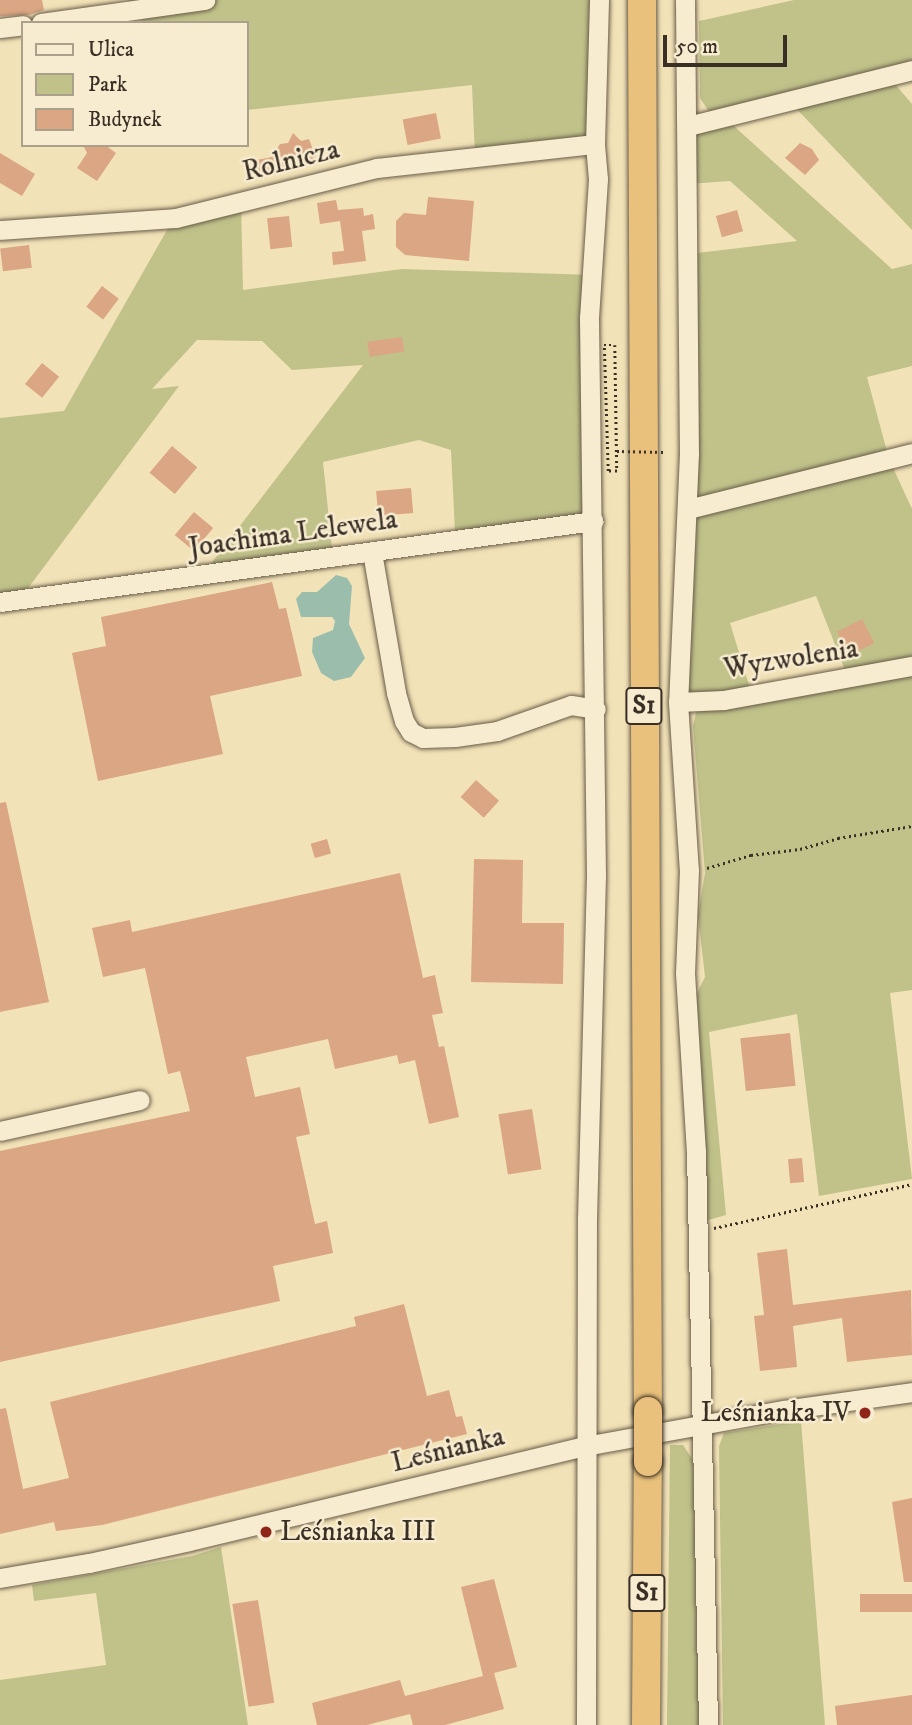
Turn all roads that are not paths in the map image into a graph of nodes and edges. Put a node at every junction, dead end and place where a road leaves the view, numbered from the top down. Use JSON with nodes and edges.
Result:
{"nodes":[{"id":1,"x":205,"y":0,"type":"edge"},
{"id":2,"x":598,"y":0,"type":"edge"},
{"id":3,"x":642,"y":0,"type":"edge"},
{"id":4,"x":685,"y":0,"type":"edge"},
{"id":5,"x":55,"y":21,"type":"edge"},
{"id":6,"x":21,"y":25,"type":"edge"},
{"id":7,"x":0,"y":28,"type":"edge"},
{"id":8,"x":912,"y":70,"type":"edge"},
{"id":9,"x":688,"y":126,"type":"junction"},
{"id":10,"x":595,"y":145,"type":"junction"},
{"id":11,"x":0,"y":230,"type":"edge"},
{"id":12,"x":912,"y":453,"type":"edge"},
{"id":13,"x":688,"y":509,"type":"junction"},
{"id":14,"x":593,"y":521,"type":"junction"},
{"id":15,"x":372,"y":552,"type":"junction"},
{"id":16,"x":0,"y":602,"type":"edge"},
{"id":17,"x":912,"y":666,"type":"edge"},
{"id":18,"x":678,"y":702,"type":"junction"},
{"id":19,"x":596,"y":709,"type":"junction"},
{"id":20,"x":139,"y":1100,"type":"dead end"},
{"id":21,"x":0,"y":1131,"type":"edge"},
{"id":22,"x":912,"y":1392,"type":"edge"},
{"id":23,"x":703,"y":1425,"type":"junction"},
{"id":24,"x":585,"y":1446,"type":"junction"},
{"id":25,"x":0,"y":1578,"type":"edge"},
{"id":26,"x":646,"y":1724,"type":"edge"},
{"id":27,"x":586,"y":1725,"type":"edge"},
{"id":28,"x":708,"y":1725,"type":"edge"}],
"edges":[{"from":1,"to":5,"type":"street"},
{"from":2,"to":10,"type":"street"},
{"from":3,"to":26,"type":"highway","number":"S1","bridge":true},
{"from":4,"to":9,"type":"street"},
{"from":6,"to":7,"type":"street"},
{"from":8,"to":9,"type":"street"},
{"from":9,"to":13,"type":"street"},
{"from":10,"to":11,"type":"street","name":"Rolnicza"},
{"from":10,"to":14,"type":"street"},
{"from":12,"to":13,"type":"street"},
{"from":13,"to":18,"type":"street"},
{"from":14,"to":15,"type":"street","name":"Joachima Lelewela"},
{"from":14,"to":19,"type":"street"},
{"from":15,"to":16,"type":"street","name":"Joachima Lelewela"},
{"from":15,"to":19,"type":"street"},
{"from":17,"to":18,"type":"street","name":"Wyzwolenia"},
{"from":18,"to":23,"type":"street"},
{"from":19,"to":24,"type":"street"},
{"from":20,"to":21,"type":"street"},
{"from":22,"to":23,"type":"street","name":"Leśnianka"},
{"from":23,"to":24,"type":"street","name":"Leśnianka"},
{"from":23,"to":28,"type":"street"},
{"from":24,"to":25,"type":"street","name":"Leśnianka"},
{"from":24,"to":27,"type":"street"}]}
